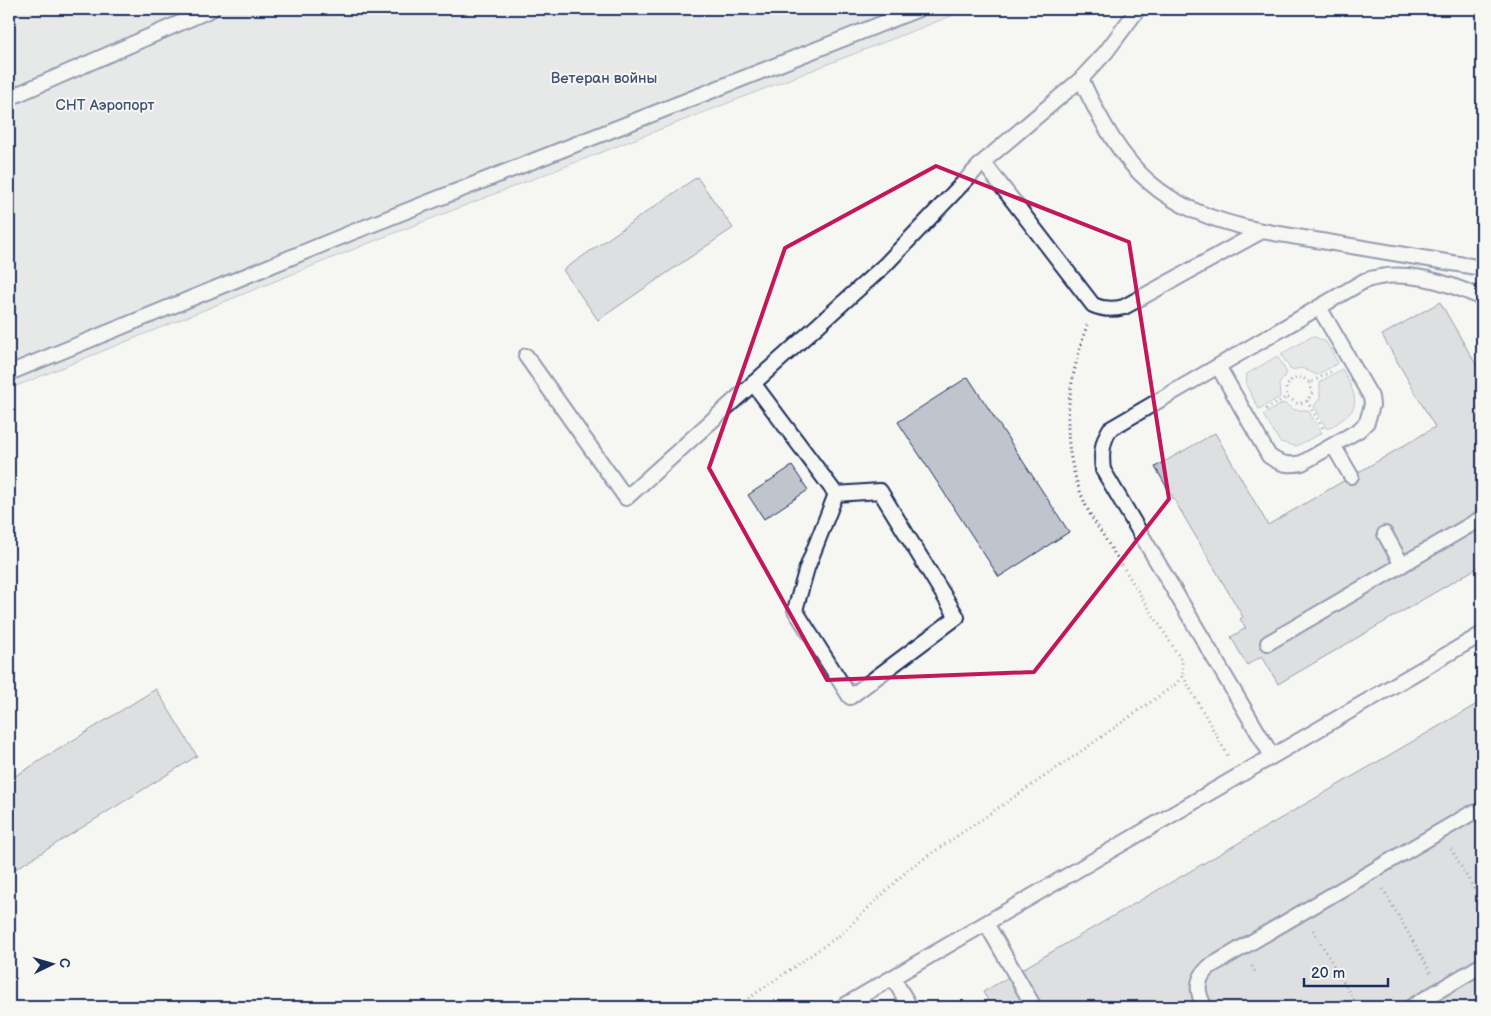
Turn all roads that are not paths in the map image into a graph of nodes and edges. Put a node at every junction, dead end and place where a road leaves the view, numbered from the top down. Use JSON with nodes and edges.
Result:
{"nodes":[{"id":1,"x":212,"y":9,"type":"edge"},
{"id":2,"x":919,"y":9,"type":"edge"},
{"id":3,"x":1138,"y":9,"type":"edge"},
{"id":4,"x":1081,"y":79,"type":"junction"},
{"id":5,"x":9,"y":98,"type":"edge"},
{"id":6,"x":983,"y":162,"type":"junction"},
{"id":7,"x":1262,"y":231,"type":"junction"},
{"id":8,"x":1482,"y":268,"type":"edge"},
{"id":9,"x":1482,"y":298,"type":"edge"},
{"id":10,"x":1319,"y":307,"type":"junction"},
{"id":11,"x":526,"y":356,"type":"dead end"},
{"id":12,"x":1218,"y":366,"type":"junction"},
{"id":13,"x":9,"y":374,"type":"edge"},
{"id":14,"x":753,"y":383,"type":"junction"},
{"id":15,"x":1333,"y":445,"type":"junction"},
{"id":16,"x":1351,"y":476,"type":"dead end"},
{"id":17,"x":836,"y":494,"type":"junction"},
{"id":18,"x":1482,"y":518,"type":"edge"},
{"id":19,"x":1385,"y":534,"type":"dead end"},
{"id":20,"x":1402,"y":565,"type":"junction"},
{"id":21,"x":1482,"y":634,"type":"edge"},
{"id":22,"x":1268,"y":643,"type":"dead end"},
{"id":23,"x":1272,"y":756,"type":"junction"},
{"id":24,"x":1482,"y":811,"type":"edge"},
{"id":25,"x":986,"y":924,"type":"junction"},
{"id":26,"x":1482,"y":965,"type":"edge"},
{"id":27,"x":893,"y":978,"type":"junction"},
{"id":28,"x":842,"y":1007,"type":"edge"},
{"id":29,"x":910,"y":1007,"type":"edge"},
{"id":30,"x":1034,"y":1007,"type":"edge"},
{"id":31,"x":1205,"y":1007,"type":"edge"},
{"id":32,"x":1410,"y":1007,"type":"edge"}],
"edges":[{"from":1,"to":5,"type":"lane"},
{"from":2,"to":13,"type":"lane"},
{"from":3,"to":4,"type":"lane"},
{"from":4,"to":6,"type":"lane"},
{"from":4,"to":7,"type":"lane"},
{"from":6,"to":7,"type":"lane"},
{"from":6,"to":14,"type":"lane"},
{"from":7,"to":8,"type":"lane"},
{"from":9,"to":10,"type":"lane"},
{"from":10,"to":12,"type":"lane"},
{"from":10,"to":15,"type":"lane"},
{"from":11,"to":14,"type":"lane"},
{"from":12,"to":15,"type":"lane"},
{"from":12,"to":23,"type":"lane"},
{"from":14,"to":17,"type":"lane"},
{"from":15,"to":16,"type":"lane"},
{"from":17,"to":17,"type":"lane"},
{"from":18,"to":20,"type":"lane"},
{"from":19,"to":20,"type":"lane"},
{"from":20,"to":22,"type":"lane"},
{"from":21,"to":23,"type":"lane"},
{"from":23,"to":25,"type":"lane"},
{"from":24,"to":31,"type":"lane"},
{"from":25,"to":27,"type":"lane"},
{"from":25,"to":30,"type":"lane"},
{"from":26,"to":32,"type":"lane"},
{"from":27,"to":28,"type":"lane"},
{"from":27,"to":29,"type":"lane"}]}
